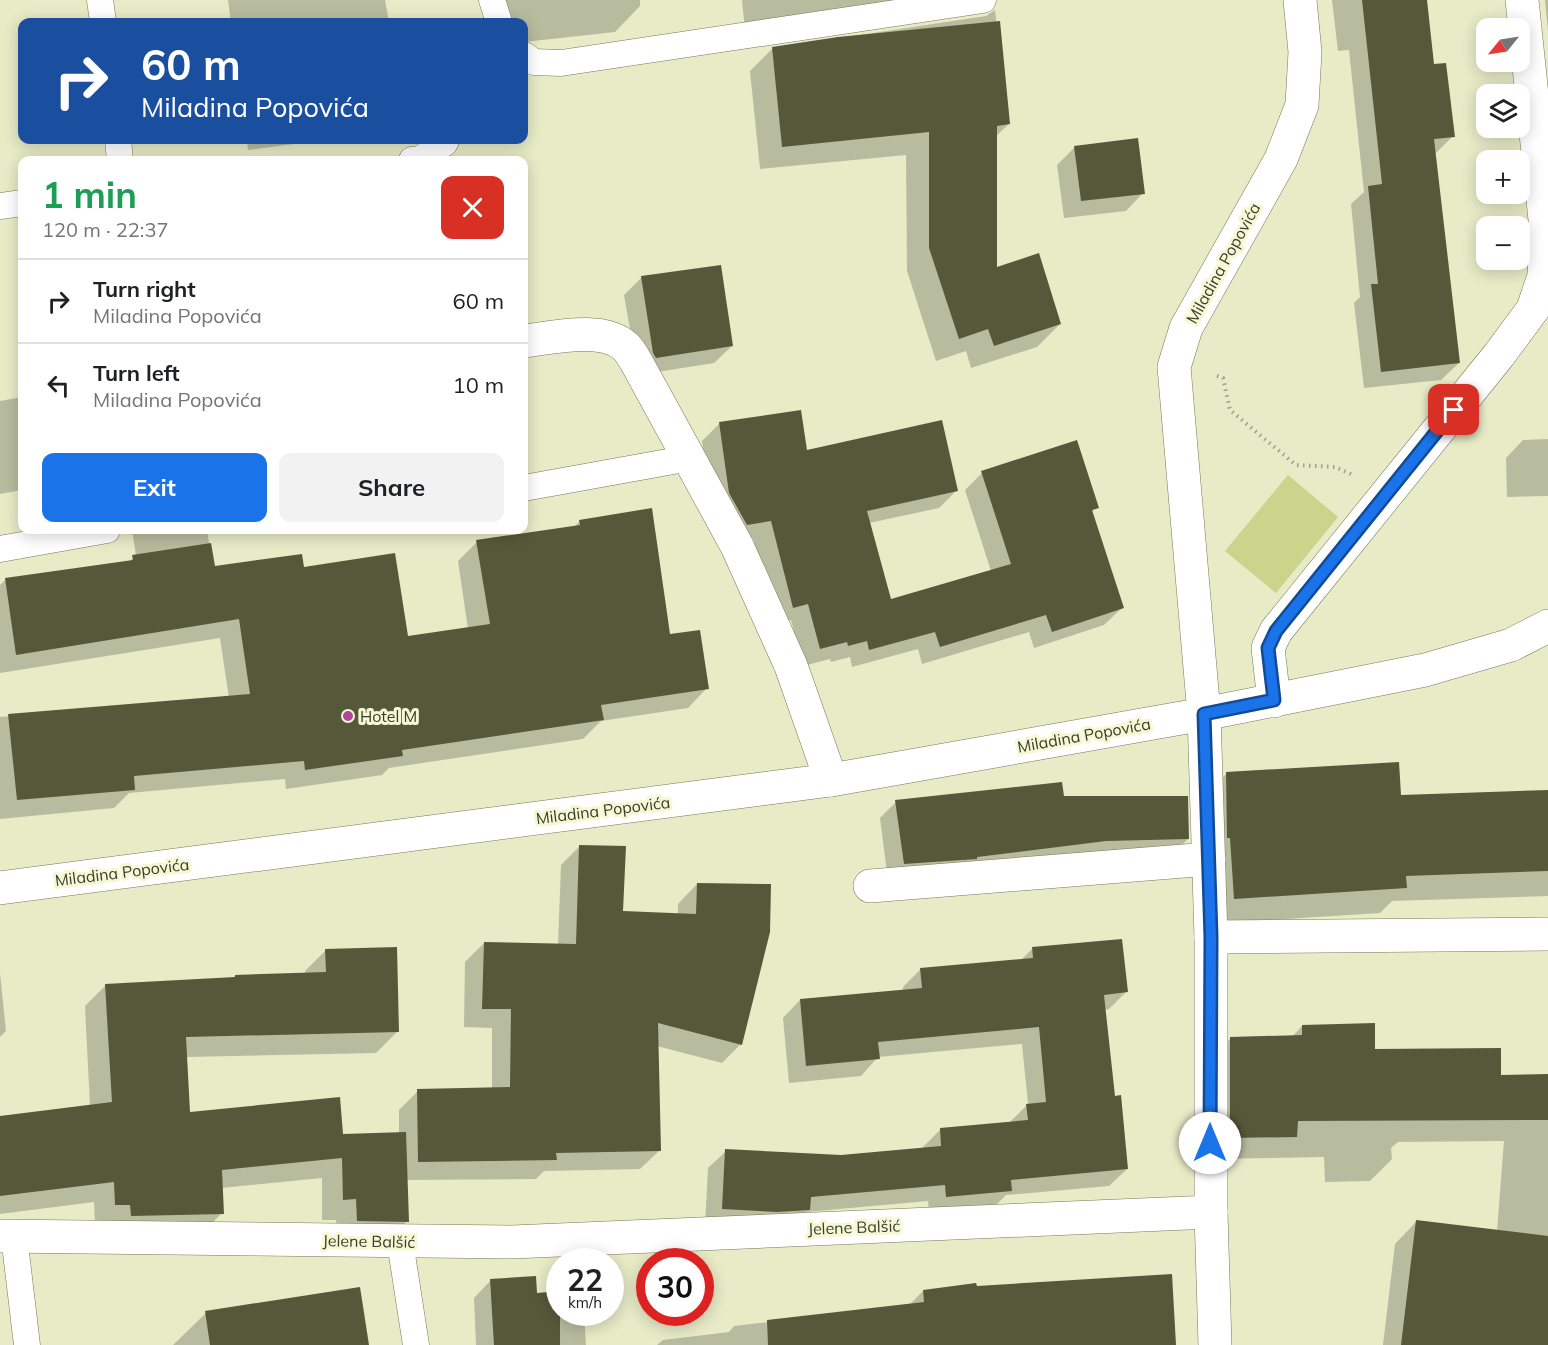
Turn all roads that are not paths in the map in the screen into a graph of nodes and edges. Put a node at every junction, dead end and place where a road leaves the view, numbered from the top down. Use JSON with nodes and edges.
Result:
{"nodes":[{"id":1,"x":100,"y":0,"type":"edge"},
{"id":2,"x":492,"y":0,"type":"edge"},
{"id":3,"x":983,"y":0,"type":"edge"},
{"id":4,"x":1300,"y":0,"type":"edge"},
{"id":5,"x":1522,"y":0,"type":"edge"},
{"id":6,"x":102,"y":18,"type":"edge"},
{"id":7,"x":498,"y":18,"type":"edge"},
{"id":8,"x":528,"y":58,"type":"edge"},
{"id":9,"x":442,"y":144,"type":"edge"},
{"id":10,"x":424,"y":156,"type":"edge"},
{"id":11,"x":18,"y":204,"type":"edge"},
{"id":12,"x":0,"y":206,"type":"edge"},
{"id":13,"x":528,"y":341,"type":"edge"},
{"id":14,"x":690,"y":459,"type":"junction"},
{"id":15,"x":528,"y":487,"type":"edge"},
{"id":16,"x":84,"y":534,"type":"edge"},
{"id":17,"x":0,"y":549,"type":"edge"},
{"id":18,"x":1548,"y":626,"type":"edge"},
{"id":19,"x":1274,"y":700,"type":"junction"},
{"id":20,"x":1204,"y":714,"type":"junction"},
{"id":21,"x":831,"y":780,"type":"junction"},
{"id":22,"x":1209,"y":859,"type":"junction"},
{"id":23,"x":870,"y":886,"type":"dead end"},
{"id":24,"x":0,"y":888,"type":"edge"},
{"id":25,"x":1548,"y":934,"type":"edge"},
{"id":26,"x":1211,"y":937,"type":"junction"},
{"id":27,"x":1210,"y":1212,"type":"junction"},
{"id":28,"x":7,"y":1236,"type":"edge"},
{"id":29,"x":400,"y":1242,"type":"junction"},
{"id":30,"x":27,"y":1345,"type":"edge"},
{"id":31,"x":416,"y":1345,"type":"edge"},
{"id":32,"x":1215,"y":1345,"type":"edge"}],
"edges":[{"from":1,"to":6,"type":"lane"},
{"from":2,"to":7,"type":"lane"},
{"from":3,"to":8,"type":"lane"},
{"from":4,"to":20,"type":"street","name":"Miladina Popovića"},
{"from":5,"to":19,"type":"street"},
{"from":9,"to":10,"type":"lane"},
{"from":11,"to":12,"type":"lane"},
{"from":13,"to":14,"type":"street"},
{"from":14,"to":15,"type":"lane"},
{"from":14,"to":21,"type":"street"},
{"from":16,"to":17,"type":"lane"},
{"from":18,"to":19,"type":"street","name":"Miladina Popovića"},
{"from":19,"to":20,"type":"street","name":"Miladina Popovića"},
{"from":20,"to":21,"type":"street","name":"Miladina Popovića"},
{"from":20,"to":22,"type":"street"},
{"from":21,"to":24,"type":"street","name":"Miladina Popovića"},
{"from":22,"to":23,"type":"street"},
{"from":22,"to":26,"type":"street"},
{"from":25,"to":26,"type":"street"},
{"from":26,"to":27,"type":"street"},
{"from":27,"to":29,"type":"street","name":"Jelene Balšić"},
{"from":27,"to":32,"type":"street"},
{"from":28,"to":29,"type":"street","name":"Jelene Balšić"},
{"from":28,"to":30,"type":"lane"},
{"from":29,"to":31,"type":"lane"}]}
